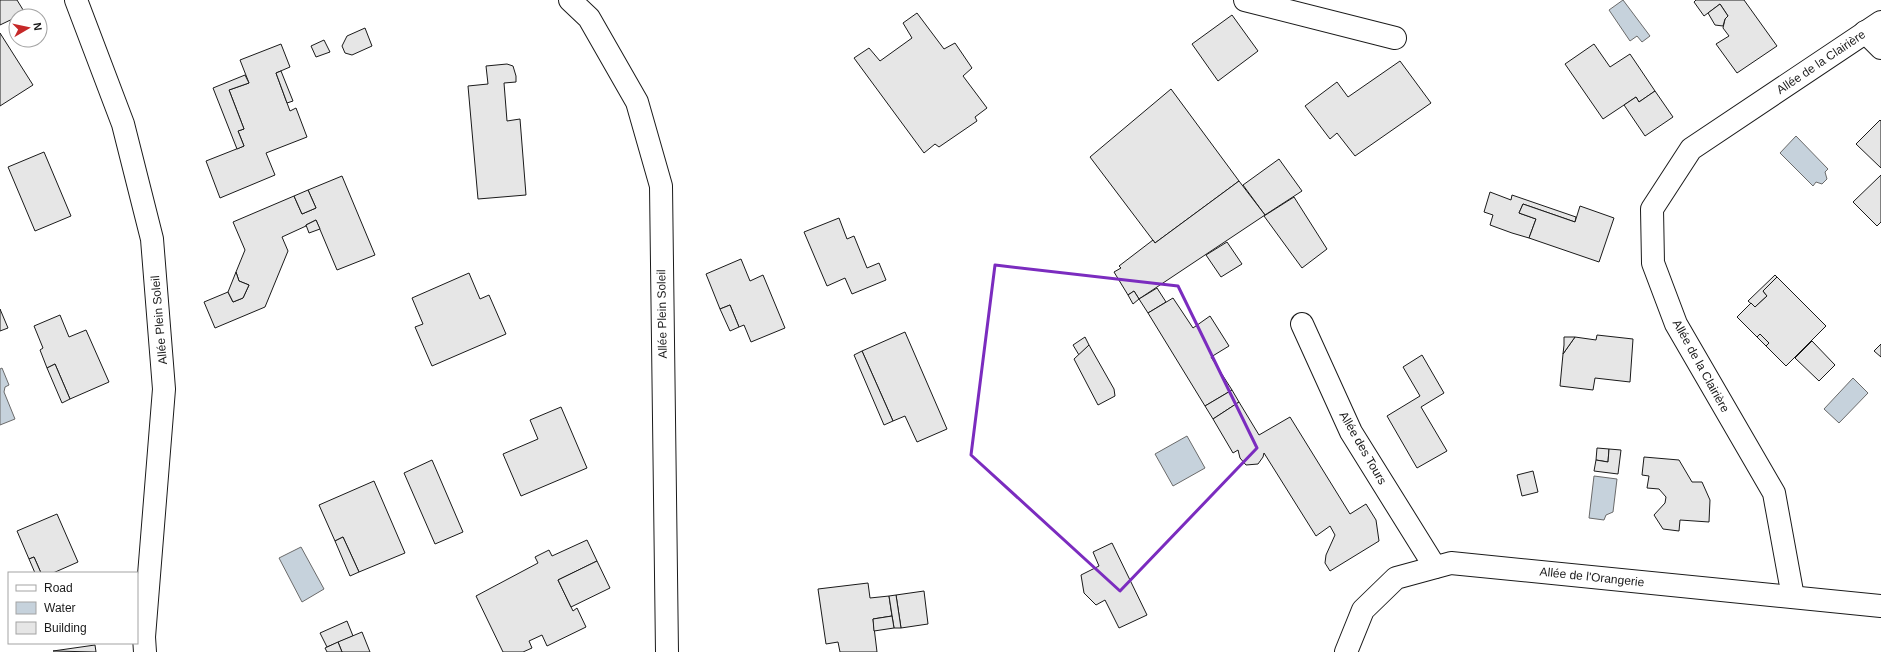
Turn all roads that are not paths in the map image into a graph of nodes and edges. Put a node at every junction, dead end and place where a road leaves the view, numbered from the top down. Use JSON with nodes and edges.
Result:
{"nodes":[{"id":1,"x":76,"y":0,"type":"edge"},
{"id":2,"x":570,"y":0,"type":"edge"},
{"id":3,"x":1245,"y":0,"type":"edge"},
{"id":4,"x":1873,"y":27,"type":"edge"},
{"id":5,"x":1395,"y":38,"type":"dead end"},
{"id":6,"x":1881,"y":48,"type":"edge"},
{"id":7,"x":1302,"y":324,"type":"dead end"},
{"id":8,"x":1435,"y":567,"type":"junction"},
{"id":9,"x":1793,"y":597,"type":"junction"},
{"id":10,"x":1881,"y":606,"type":"edge"},
{"id":11,"x":145,"y":652,"type":"edge"},
{"id":12,"x":667,"y":652,"type":"edge"},
{"id":13,"x":1346,"y":652,"type":"edge"}],
"edges":[{"from":1,"to":11,"type":"street","name":"Allée Plein Soleil"},
{"from":2,"to":12,"type":"street","name":"Allée Plein Soleil"},
{"from":3,"to":5,"type":"street"},
{"from":4,"to":6,"type":"street"},
{"from":4,"to":9,"type":"street","name":"Allée de la Clairière"},
{"from":7,"to":8,"type":"street","name":"Allée des Tours"},
{"from":8,"to":9,"type":"street","name":"Allée de l'Orangerie"},
{"from":8,"to":13,"type":"street","name":"Allée de l'Orangerie"},
{"from":9,"to":10,"type":"street","name":"Allée de l'Orangerie"}]}
